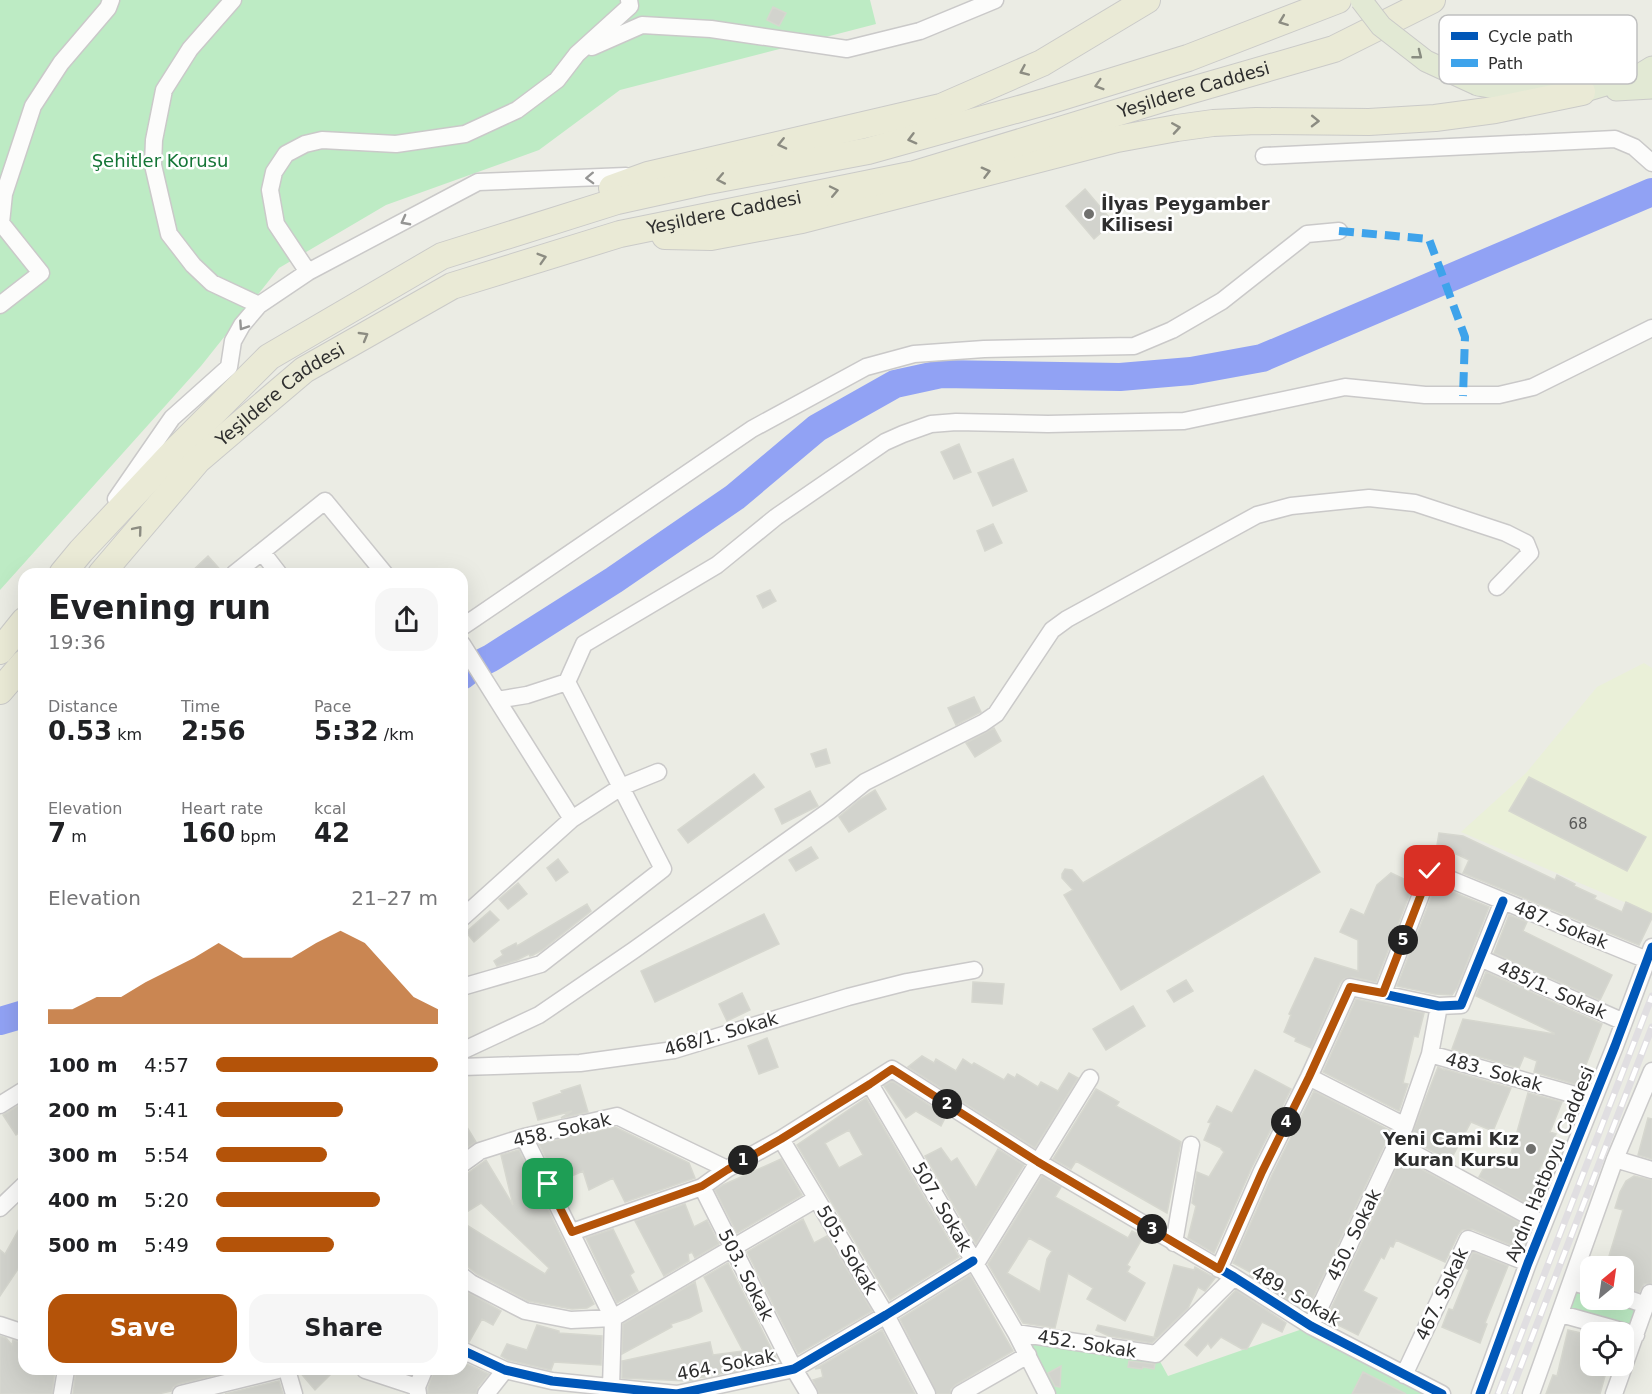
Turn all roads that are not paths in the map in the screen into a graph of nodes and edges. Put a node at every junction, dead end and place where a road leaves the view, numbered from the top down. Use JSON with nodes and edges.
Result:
{"nodes":[{"id":1,"x":111,"y":0,"type":"edge"},
{"id":2,"x":233,"y":0,"type":"edge"},
{"id":3,"x":629,"y":0,"type":"edge"},
{"id":4,"x":995,"y":0,"type":"edge"},
{"id":5,"x":1147,"y":0,"type":"edge"},
{"id":6,"x":1338,"y":0,"type":"edge"},
{"id":7,"x":1361,"y":0,"type":"edge"},
{"id":8,"x":1432,"y":0,"type":"edge"},
{"id":9,"x":981,"y":3,"type":"edge"},
{"id":10,"x":577,"y":54,"type":"junction"},
{"id":11,"x":1439,"y":67,"type":"edge"},
{"id":12,"x":1652,"y":67,"type":"edge"},
{"id":13,"x":1637,"y":76,"type":"edge"},
{"id":14,"x":1476,"y":84,"type":"edge"},
{"id":15,"x":1609,"y":84,"type":"edge"},
{"id":16,"x":1652,"y":88,"type":"edge"},
{"id":17,"x":1582,"y":92,"type":"junction"},
{"id":18,"x":1264,"y":156,"type":"dead end"},
{"id":19,"x":1651,"y":161,"type":"edge"},
{"id":20,"x":648,"y":175,"type":"junction"},
{"id":21,"x":1339,"y":231,"type":"dead end"},
{"id":22,"x":620,"y":234,"type":"junction"},
{"id":23,"x":442,"y":256,"type":"junction"},
{"id":24,"x":308,"y":272,"type":"junction"},
{"id":25,"x":0,"y":305,"type":"edge"},
{"id":26,"x":259,"y":305,"type":"junction"},
{"id":27,"x":1652,"y":328,"type":"edge"},
{"id":28,"x":81,"y":551,"type":"junction"},
{"id":29,"x":262,"y":552,"type":"junction"},
{"id":30,"x":67,"y":568,"type":"edge"},
{"id":31,"x":106,"y":568,"type":"edge"},
{"id":32,"x":242,"y":568,"type":"edge"},
{"id":33,"x":274,"y":568,"type":"edge"},
{"id":34,"x":380,"y":568,"type":"edge"},
{"id":35,"x":1497,"y":587,"type":"dead end"},
{"id":36,"x":468,"y":623,"type":"edge"},
{"id":37,"x":18,"y":628,"type":"edge"},
{"id":38,"x":0,"y":651,"type":"edge"},
{"id":39,"x":468,"y":654,"type":"edge"},
{"id":40,"x":18,"y":670,"type":"edge"},
{"id":41,"x":567,"y":682,"type":"junction"},
{"id":42,"x":0,"y":691,"type":"edge"},
{"id":43,"x":497,"y":700,"type":"junction"},
{"id":44,"x":658,"y":772,"type":"dead end"},
{"id":45,"x":621,"y":787,"type":"junction"},
{"id":46,"x":572,"y":819,"type":"junction"},
{"id":47,"x":1503,"y":901,"type":"junction"},
{"id":48,"x":468,"y":913,"type":"edge"},
{"id":49,"x":1649,"y":954,"type":"edge"},
{"id":50,"x":1480,"y":958,"type":"junction"},
{"id":51,"x":974,"y":969,"type":"dead end"},
{"id":52,"x":468,"y":985,"type":"edge"},
{"id":53,"x":1383,"y":993,"type":"junction"},
{"id":54,"x":1439,"y":1006,"type":"junction"},
{"id":55,"x":1624,"y":1022,"type":"junction"},
{"id":56,"x":468,"y":1048,"type":"edge"},
{"id":57,"x":1430,"y":1054,"type":"junction"},
{"id":58,"x":468,"y":1067,"type":"edge"},
{"id":59,"x":1652,"y":1071,"type":"edge"},
{"id":60,"x":1309,"y":1077,"type":"junction"},
{"id":61,"x":1090,"y":1078,"type":"dead end"},
{"id":62,"x":870,"y":1084,"type":"junction"},
{"id":63,"x":18,"y":1094,"type":"edge"},
{"id":64,"x":1593,"y":1100,"type":"junction"},
{"id":65,"x":0,"y":1105,"type":"edge"},
{"id":66,"x":1405,"y":1126,"type":"junction"},
{"id":67,"x":524,"y":1137,"type":"junction"},
{"id":68,"x":781,"y":1139,"type":"junction"},
{"id":69,"x":1397,"y":1144,"type":"junction"},
{"id":70,"x":1191,"y":1145,"type":"dead end"},
{"id":71,"x":1615,"y":1159,"type":"junction"},
{"id":72,"x":468,"y":1160,"type":"edge"},
{"id":73,"x":1038,"y":1162,"type":"junction"},
{"id":74,"x":727,"y":1170,"type":"junction"},
{"id":75,"x":1652,"y":1170,"type":"edge"},
{"id":76,"x":702,"y":1186,"type":"junction"},
{"id":77,"x":18,"y":1191,"type":"edge"},
{"id":78,"x":816,"y":1199,"type":"junction"},
{"id":79,"x":0,"y":1208,"type":"edge"},
{"id":80,"x":1543,"y":1224,"type":"junction"},
{"id":81,"x":572,"y":1232,"type":"junction"},
{"id":82,"x":1174,"y":1243,"type":"junction"},
{"id":83,"x":733,"y":1248,"type":"junction"},
{"id":84,"x":974,"y":1263,"type":"junction"},
{"id":85,"x":1528,"y":1263,"type":"junction"},
{"id":86,"x":1219,"y":1269,"type":"junction"},
{"id":87,"x":1234,"y":1277,"type":"junction"},
{"id":88,"x":468,"y":1281,"type":"edge"},
{"id":89,"x":1572,"y":1282,"type":"junction"},
{"id":90,"x":1580,"y":1284,"type":"edge"},
{"id":91,"x":1650,"y":1297,"type":"edge"},
{"id":92,"x":1634,"y":1298,"type":"edge"},
{"id":93,"x":1561,"y":1314,"type":"junction"},
{"id":94,"x":886,"y":1315,"type":"junction"},
{"id":95,"x":613,"y":1318,"type":"junction"},
{"id":96,"x":0,"y":1325,"type":"edge"},
{"id":97,"x":1311,"y":1326,"type":"junction"},
{"id":98,"x":18,"y":1331,"type":"edge"},
{"id":99,"x":1016,"y":1333,"type":"junction"},
{"id":100,"x":1636,"y":1335,"type":"junction"},
{"id":101,"x":468,"y":1353,"type":"edge"},
{"id":102,"x":1028,"y":1354,"type":"junction"},
{"id":103,"x":794,"y":1369,"type":"junction"},
{"id":104,"x":505,"y":1370,"type":"junction"},
{"id":105,"x":65,"y":1375,"type":"edge"},
{"id":106,"x":258,"y":1375,"type":"edge"},
{"id":107,"x":288,"y":1375,"type":"edge"},
{"id":108,"x":378,"y":1375,"type":"edge"},
{"id":109,"x":422,"y":1375,"type":"edge"},
{"id":110,"x":1404,"y":1375,"type":"junction"},
{"id":111,"x":554,"y":1388,"type":"edge"},
{"id":112,"x":611,"y":1388,"type":"junction"},
{"id":113,"x":417,"y":1390,"type":"edge"},
{"id":114,"x":62,"y":1394,"type":"edge"},
{"id":115,"x":181,"y":1394,"type":"edge"},
{"id":116,"x":294,"y":1394,"type":"edge"},
{"id":117,"x":486,"y":1394,"type":"edge"},
{"id":118,"x":677,"y":1394,"type":"edge"},
{"id":119,"x":809,"y":1394,"type":"edge"},
{"id":120,"x":927,"y":1394,"type":"edge"},
{"id":121,"x":960,"y":1394,"type":"edge"},
{"id":122,"x":1047,"y":1394,"type":"edge"},
{"id":123,"x":1442,"y":1394,"type":"edge"},
{"id":124,"x":1479,"y":1394,"type":"edge"},
{"id":125,"x":1531,"y":1394,"type":"edge"},
{"id":126,"x":1614,"y":1394,"type":"edge"}],
"edges":[{"from":1,"to":25,"type":"street"},
{"from":2,"to":26,"type":"street"},
{"from":3,"to":10,"type":"street"},
{"from":4,"to":9,"type":"street"},
{"from":5,"to":20,"type":"highway","one_way":true},
{"from":6,"to":23,"type":"highway","name":"Yeşildere Caddesi","one_way":true},
{"from":7,"to":11,"type":"main road","one_way":true,"bridge":true},
{"from":22,"to":8,"type":"highway","name":"Yeşildere Caddesi","one_way":true},
{"from":9,"to":10,"type":"street"},
{"from":10,"to":24,"type":"street"},
{"from":12,"to":13,"type":"main road"},
{"from":14,"to":17,"type":"main road","one_way":true,"bridge":true},
{"from":15,"to":17,"type":"main road"},
{"from":16,"to":17,"type":"main road"},
{"from":22,"to":17,"type":"highway","one_way":true},
{"from":18,"to":19,"type":"street"},
{"from":20,"to":23,"type":"highway"},
{"from":20,"to":24,"type":"street","one_way":true},
{"from":21,"to":36,"type":"street"},
{"from":31,"to":22,"type":"highway","name":"Yeşildere Caddesi","one_way":true},
{"from":23,"to":28,"type":"highway","name":"Yeşildere Caddesi"},
{"from":24,"to":26,"type":"street"},
{"from":26,"to":28,"type":"street","one_way":true},
{"from":27,"to":41,"type":"street"},
{"from":28,"to":30,"type":"highway","name":"Yeşildere Caddesi"},
{"from":29,"to":32,"type":"street"},
{"from":29,"to":33,"type":"street"},
{"from":29,"to":34,"type":"street"},
{"from":35,"to":56,"type":"street"},
{"from":37,"to":38,"type":"highway"},
{"from":39,"to":43,"type":"street"},
{"from":40,"to":42,"type":"highway"},
{"from":41,"to":43,"type":"street"},
{"from":41,"to":45,"type":"street"},
{"from":43,"to":46,"type":"street"},
{"from":44,"to":45,"type":"street"},
{"from":45,"to":46,"type":"street"},
{"from":45,"to":52,"type":"street"},
{"from":46,"to":48,"type":"street"},
{"from":47,"to":49,"type":"street","name":"487. Sokak"},
{"from":47,"to":50,"type":"street"},
{"from":47,"to":53,"type":"street","name":"487. Sokak"},
{"from":49,"to":55,"type":"street","name":"Aydın Hatboyu Caddesi"},
{"from":50,"to":54,"type":"street"},
{"from":50,"to":55,"type":"street","name":"485/1. Sokak"},
{"from":51,"to":58,"type":"street","name":"468/1. Sokak"},
{"from":53,"to":54,"type":"street"},
{"from":53,"to":60,"type":"street"},
{"from":54,"to":57,"type":"street","name":"450. Sokak"},
{"from":55,"to":64,"type":"street","name":"Aydın Hatboyu Caddesi"},
{"from":57,"to":64,"type":"street","name":"483. Sokak"},
{"from":57,"to":66,"type":"street","name":"450. Sokak"},
{"from":59,"to":71,"type":"street"},
{"from":60,"to":66,"type":"street"},
{"from":60,"to":86,"type":"street"},
{"from":61,"to":73,"type":"street"},
{"from":62,"to":68,"type":"street"},
{"from":62,"to":73,"type":"street","name":"489. Sokak"},
{"from":62,"to":84,"type":"street","name":"507. Sokak"},
{"from":63,"to":65,"type":"street"},
{"from":64,"to":80,"type":"street","name":"Aydın Hatboyu Caddesi"},
{"from":66,"to":69,"type":"street","name":"450. Sokak"},
{"from":67,"to":72,"type":"street","name":"458. Sokak"},
{"from":67,"to":74,"type":"street","name":"458. Sokak"},
{"from":67,"to":81,"type":"street"},
{"from":68,"to":74,"type":"street"},
{"from":68,"to":78,"type":"street","name":"505. Sokak"},
{"from":69,"to":80,"type":"street"},
{"from":69,"to":97,"type":"street","name":"450. Sokak"},
{"from":70,"to":82,"type":"street"},
{"from":71,"to":75,"type":"street"},
{"from":71,"to":89,"type":"street"},
{"from":73,"to":82,"type":"street","name":"489. Sokak"},
{"from":73,"to":84,"type":"street"},
{"from":74,"to":76,"type":"street"},
{"from":76,"to":81,"type":"street"},
{"from":76,"to":83,"type":"street","name":"503. Sokak"},
{"from":77,"to":79,"type":"street"},
{"from":78,"to":83,"type":"street"},
{"from":78,"to":94,"type":"street","name":"505. Sokak"},
{"from":80,"to":85,"type":"street","name":"Aydın Hatboyu Caddesi"},
{"from":81,"to":95,"type":"street"},
{"from":82,"to":86,"type":"street","name":"489. Sokak"},
{"from":83,"to":95,"type":"street"},
{"from":83,"to":103,"type":"street","name":"503. Sokak"},
{"from":84,"to":94,"type":"street","name":"464. Sokak"},
{"from":84,"to":99,"type":"street","name":"507. Sokak"},
{"from":85,"to":110,"type":"street","name":"467. Sokak"},
{"from":85,"to":124,"type":"street","name":"Aydın Hatboyu Caddesi"},
{"from":86,"to":87,"type":"street","name":"489. Sokak"},
{"from":87,"to":97,"type":"street","name":"489. Sokak"},
{"from":87,"to":99,"type":"street","name":"452. Sokak"},
{"from":88,"to":95,"type":"street"},
{"from":89,"to":90,"type":"street"},
{"from":89,"to":93,"type":"street"},
{"from":91,"to":92,"type":"street"},
{"from":91,"to":100,"type":"street"},
{"from":93,"to":100,"type":"street"},
{"from":93,"to":125,"type":"street"},
{"from":94,"to":103,"type":"street","name":"464. Sokak"},
{"from":94,"to":120,"type":"street","name":"505. Sokak"},
{"from":95,"to":112,"type":"street"},
{"from":96,"to":98,"type":"street"},
{"from":97,"to":110,"type":"street","name":"489. Sokak"},
{"from":99,"to":102,"type":"street","name":"507. Sokak"},
{"from":100,"to":126,"type":"street"},
{"from":101,"to":104,"type":"street","name":"464. Sokak"},
{"from":102,"to":121,"type":"street"},
{"from":102,"to":122,"type":"street","name":"507. Sokak"},
{"from":103,"to":118,"type":"street","name":"464. Sokak"},
{"from":103,"to":119,"type":"street","name":"503. Sokak"},
{"from":104,"to":111,"type":"street","name":"464. Sokak"},
{"from":104,"to":117,"type":"street"},
{"from":105,"to":114,"type":"street"},
{"from":106,"to":115,"type":"street"},
{"from":107,"to":116,"type":"street"},
{"from":108,"to":113,"type":"street"},
{"from":109,"to":113,"type":"street"},
{"from":110,"to":123,"type":"street","name":"489. Sokak"},
{"from":111,"to":112,"type":"street","name":"464. Sokak"},
{"from":112,"to":118,"type":"street","name":"464. Sokak"}]}
